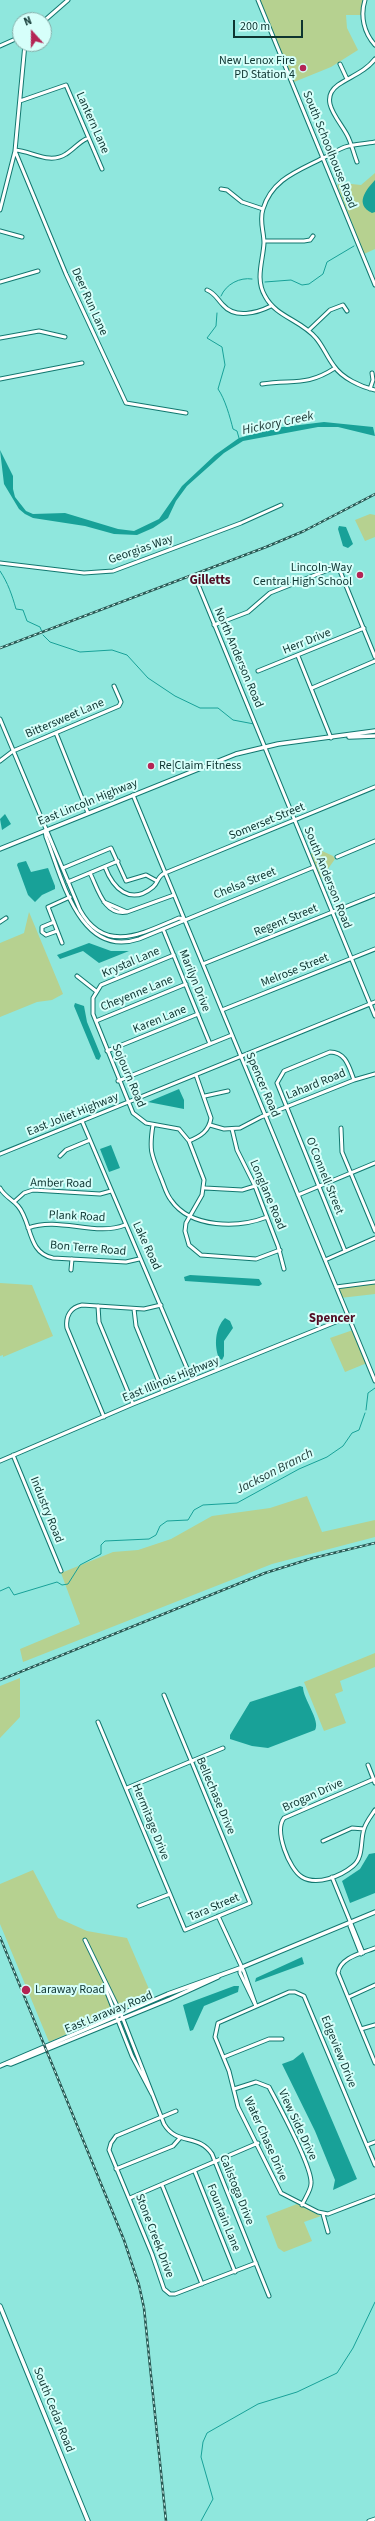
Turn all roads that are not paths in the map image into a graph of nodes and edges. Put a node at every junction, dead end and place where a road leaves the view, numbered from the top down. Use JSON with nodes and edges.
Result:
{"nodes":[{"id":1,"x":68,"y":0,"type":"edge"},
{"id":2,"x":258,"y":0,"type":"edge"},
{"id":3,"x":366,"y":0,"type":"edge"},
{"id":4,"x":52,"y":13,"type":"edge"},
{"id":5,"x":12,"y":41,"type":"edge"},
{"id":6,"x":375,"y":45,"type":"edge"},
{"id":7,"x":0,"y":46,"type":"edge"},
{"id":8,"x":24,"y":52,"type":"edge"},
{"id":9,"x":375,"y":59,"type":"edge"},
{"id":10,"x":340,"y":64,"type":"dead end"},
{"id":11,"x":347,"y":79,"type":"junction"},
{"id":12,"x":20,"y":101,"type":"junction"},
{"id":13,"x":86,"y":139,"type":"dead end"},
{"id":14,"x":375,"y":142,"type":"edge"},
{"id":15,"x":351,"y":146,"type":"junction"},
{"id":16,"x":15,"y":150,"type":"junction"},
{"id":17,"x":323,"y":158,"type":"junction"},
{"id":18,"x":357,"y":162,"type":"dead end"},
{"id":19,"x":102,"y":169,"type":"dead end"},
{"id":20,"x":221,"y":189,"type":"dead end"},
{"id":21,"x":263,"y":209,"type":"junction"},
{"id":22,"x":0,"y":210,"type":"edge"},
{"id":23,"x":0,"y":231,"type":"edge"},
{"id":24,"x":313,"y":236,"type":"dead end"},
{"id":25,"x":22,"y":237,"type":"dead end"},
{"id":26,"x":264,"y":241,"type":"junction"},
{"id":27,"x":38,"y":271,"type":"dead end"},
{"id":28,"x":0,"y":282,"type":"edge"},
{"id":29,"x":375,"y":285,"type":"edge"},
{"id":30,"x":207,"y":290,"type":"dead end"},
{"id":31,"x":271,"y":306,"type":"junction"},
{"id":32,"x":347,"y":311,"type":"dead end"},
{"id":33,"x":309,"y":330,"type":"junction"},
{"id":34,"x":65,"y":337,"type":"dead end"},
{"id":35,"x":0,"y":338,"type":"edge"},
{"id":36,"x":82,"y":363,"type":"dead end"},
{"id":37,"x":335,"y":368,"type":"junction"},
{"id":38,"x":372,"y":373,"type":"dead end"},
{"id":39,"x":0,"y":380,"type":"edge"},
{"id":40,"x":262,"y":384,"type":"dead end"},
{"id":41,"x":370,"y":389,"type":"junction"},
{"id":42,"x":375,"y":390,"type":"edge"},
{"id":43,"x":186,"y":413,"type":"dead end"},
{"id":44,"x":281,"y":505,"type":"dead end"},
{"id":45,"x":0,"y":563,"type":"edge"},
{"id":46,"x":195,"y":577,"type":"dead end"},
{"id":47,"x":214,"y":625,"type":"junction"},
{"id":48,"x":364,"y":628,"type":"junction"},
{"id":49,"x":298,"y":656,"type":"junction"},
{"id":50,"x":375,"y":657,"type":"edge"},
{"id":51,"x":375,"y":661,"type":"edge"},
{"id":52,"x":258,"y":671,"type":"dead end"},
{"id":53,"x":114,"y":686,"type":"dead end"},
{"id":54,"x":312,"y":688,"type":"junction"},
{"id":55,"x":0,"y":719,"type":"edge"},
{"id":56,"x":375,"y":731,"type":"edge"},
{"id":57,"x":56,"y":733,"type":"junction"},
{"id":58,"x":346,"y":736,"type":"junction"},
{"id":59,"x":375,"y":736,"type":"edge"},
{"id":60,"x":331,"y":738,"type":"junction"},
{"id":61,"x":264,"y":747,"type":"junction"},
{"id":62,"x":13,"y":751,"type":"junction"},
{"id":63,"x":0,"y":761,"type":"edge"},
{"id":64,"x":375,"y":787,"type":"edge"},
{"id":65,"x":133,"y":795,"type":"junction"},
{"id":66,"x":88,"y":814,"type":"junction"},
{"id":67,"x":294,"y":820,"type":"junction"},
{"id":68,"x":45,"y":831,"type":"junction"},
{"id":69,"x":375,"y":841,"type":"edge"},
{"id":70,"x":0,"y":849,"type":"edge"},
{"id":71,"x":337,"y":857,"type":"dead end"},
{"id":72,"x":118,"y":861,"type":"junction"},
{"id":73,"x":105,"y":867,"type":"junction"},
{"id":74,"x":314,"y":867,"type":"junction"},
{"id":75,"x":63,"y":868,"type":"junction"},
{"id":76,"x":90,"y":873,"type":"junction"},
{"id":77,"x":165,"y":873,"type":"junction"},
{"id":78,"x":157,"y":881,"type":"junction"},
{"id":79,"x":66,"y":882,"type":"junction"},
{"id":80,"x":174,"y":894,"type":"junction"},
{"id":81,"x":375,"y":895,"type":"edge"},
{"id":82,"x":70,"y":897,"type":"junction"},
{"id":83,"x":332,"y":913,"type":"junction"},
{"id":84,"x":6,"y":918,"type":"dead end"},
{"id":85,"x":184,"y":919,"type":"junction"},
{"id":86,"x":0,"y":922,"type":"edge"},
{"id":87,"x":54,"y":922,"type":"junction"},
{"id":88,"x":162,"y":927,"type":"junction"},
{"id":89,"x":57,"y":931,"type":"junction"},
{"id":90,"x":62,"y":943,"type":"dead end"},
{"id":91,"x":375,"y":949,"type":"edge"},
{"id":92,"x":174,"y":955,"type":"junction"},
{"id":93,"x":351,"y":958,"type":"junction"},
{"id":94,"x":203,"y":964,"type":"junction"},
{"id":95,"x":77,"y":976,"type":"dead end"},
{"id":96,"x":186,"y":984,"type":"junction"},
{"id":97,"x":96,"y":991,"type":"junction"},
{"id":98,"x":375,"y":1002,"type":"edge"},
{"id":99,"x":370,"y":1004,"type":"junction"},
{"id":100,"x":222,"y":1010,"type":"junction"},
{"id":101,"x":198,"y":1014,"type":"junction"},
{"id":102,"x":375,"y":1016,"type":"edge"},
{"id":103,"x":96,"y":1021,"type":"junction"},
{"id":104,"x":232,"y":1035,"type":"junction"},
{"id":105,"x":210,"y":1044,"type":"junction"},
{"id":106,"x":107,"y":1051,"type":"junction"},
{"id":107,"x":241,"y":1057,"type":"junction"},
{"id":108,"x":375,"y":1074,"type":"edge"},
{"id":109,"x":196,"y":1075,"type":"junction"},
{"id":110,"x":354,"y":1080,"type":"junction"},
{"id":111,"x":118,"y":1081,"type":"junction"},
{"id":112,"x":228,"y":1091,"type":"dead end"},
{"id":113,"x":205,"y":1096,"type":"junction"},
{"id":114,"x":128,"y":1102,"type":"junction"},
{"id":115,"x":286,"y":1107,"type":"junction"},
{"id":116,"x":266,"y":1115,"type":"junction"},
{"id":117,"x":82,"y":1121,"type":"junction"},
{"id":118,"x":153,"y":1125,"type":"junction"},
{"id":119,"x":210,"y":1125,"type":"junction"},
{"id":120,"x":341,"y":1128,"type":"dead end"},
{"id":121,"x":232,"y":1129,"type":"junction"},
{"id":122,"x":90,"y":1140,"type":"junction"},
{"id":123,"x":189,"y":1141,"type":"junction"},
{"id":124,"x":0,"y":1154,"type":"edge"},
{"id":125,"x":60,"y":1156,"type":"dead end"},
{"id":126,"x":375,"y":1163,"type":"edge"},
{"id":127,"x":350,"y":1173,"type":"junction"},
{"id":128,"x":255,"y":1186,"type":"junction"},
{"id":129,"x":318,"y":1186,"type":"junction"},
{"id":130,"x":0,"y":1188,"type":"edge"},
{"id":131,"x":205,"y":1188,"type":"junction"},
{"id":132,"x":111,"y":1191,"type":"junction"},
{"id":133,"x":298,"y":1195,"type":"junction"},
{"id":134,"x":14,"y":1202,"type":"junction"},
{"id":135,"x":190,"y":1215,"type":"junction"},
{"id":136,"x":267,"y":1217,"type":"junction"},
{"id":137,"x":125,"y":1225,"type":"junction"},
{"id":138,"x":28,"y":1228,"type":"junction"},
{"id":139,"x":375,"y":1232,"type":"edge"},
{"id":140,"x":375,"y":1238,"type":"edge"},
{"id":141,"x":280,"y":1250,"type":"junction"},
{"id":142,"x":345,"y":1251,"type":"junction"},
{"id":143,"x":72,"y":1259,"type":"junction"},
{"id":144,"x":139,"y":1259,"type":"junction"},
{"id":145,"x":325,"y":1260,"type":"junction"},
{"id":146,"x":284,"y":1269,"type":"dead end"},
{"id":147,"x":72,"y":1270,"type":"dead end"},
{"id":148,"x":375,"y":1282,"type":"edge"},
{"id":149,"x":336,"y":1287,"type":"junction"},
{"id":150,"x":161,"y":1305,"type":"junction"},
{"id":151,"x":98,"y":1306,"type":"junction"},
{"id":152,"x":134,"y":1308,"type":"junction"},
{"id":153,"x":348,"y":1317,"type":"junction"},
{"id":154,"x":192,"y":1380,"type":"junction"},
{"id":155,"x":375,"y":1382,"type":"edge"},
{"id":156,"x":163,"y":1392,"type":"junction"},
{"id":157,"x":133,"y":1404,"type":"junction"},
{"id":158,"x":104,"y":1417,"type":"junction"},
{"id":159,"x":13,"y":1455,"type":"junction"},
{"id":160,"x":0,"y":1461,"type":"edge"},
{"id":161,"x":61,"y":1571,"type":"dead end"},
{"id":162,"x":164,"y":1695,"type":"dead end"},
{"id":163,"x":98,"y":1722,"type":"dead end"},
{"id":164,"x":223,"y":1748,"type":"dead end"},
{"id":165,"x":191,"y":1761,"type":"junction"},
{"id":166,"x":368,"y":1765,"type":"dead end"},
{"id":167,"x":374,"y":1781,"type":"edge"},
{"id":168,"x":127,"y":1788,"type":"junction"},
{"id":169,"x":375,"y":1810,"type":"edge"},
{"id":170,"x":364,"y":1829,"type":"junction"},
{"id":171,"x":323,"y":1840,"type":"dead end"},
{"id":172,"x":332,"y":1877,"type":"junction"},
{"id":173,"x":170,"y":1894,"type":"junction"},
{"id":174,"x":250,"y":1903,"type":"joint"},
{"id":175,"x":139,"y":1906,"type":"dead end"},
{"id":176,"x":375,"y":1912,"type":"edge"},
{"id":177,"x":218,"y":1916,"type":"junction"},
{"id":178,"x":350,"y":1922,"type":"junction"},
{"id":179,"x":185,"y":1930,"type":"joint"},
{"id":180,"x":85,"y":1940,"type":"dead end"},
{"id":181,"x":375,"y":1948,"type":"edge"},
{"id":182,"x":362,"y":1953,"type":"junction"},
{"id":183,"x":240,"y":1968,"type":"junction"},
{"id":184,"x":218,"y":1976,"type":"junction"},
{"id":185,"x":375,"y":1985,"type":"edge"},
{"id":186,"x":107,"y":1987,"type":"junction"},
{"id":187,"x":349,"y":1997,"type":"junction"},
{"id":188,"x":256,"y":2006,"type":"junction"},
{"id":189,"x":121,"y":2014,"type":"junction"},
{"id":190,"x":116,"y":2016,"type":"junction"},
{"id":191,"x":123,"y":2019,"type":"junction"},
{"id":192,"x":118,"y":2021,"type":"junction"},
{"id":193,"x":375,"y":2025,"type":"edge"},
{"id":194,"x":361,"y":2029,"type":"junction"},
{"id":195,"x":282,"y":2039,"type":"dead end"},
{"id":196,"x":136,"y":2049,"type":"junction"},
{"id":197,"x":130,"y":2052,"type":"junction"},
{"id":198,"x":224,"y":2057,"type":"junction"},
{"id":199,"x":7,"y":2063,"type":"junction"},
{"id":200,"x":375,"y":2063,"type":"edge"},
{"id":201,"x":0,"y":2066,"type":"edge"},
{"id":202,"x":234,"y":2089,"type":"junction"},
{"id":203,"x":152,"y":2094,"type":"junction"},
{"id":204,"x":176,"y":2111,"type":"dead end"},
{"id":205,"x":161,"y":2117,"type":"junction"},
{"id":206,"x":180,"y":2138,"type":"junction"},
{"id":207,"x":375,"y":2142,"type":"edge"},
{"id":208,"x":258,"y":2143,"type":"junction"},
{"id":209,"x":367,"y":2145,"type":"junction"},
{"id":210,"x":215,"y":2161,"type":"junction"},
{"id":211,"x":375,"y":2165,"type":"edge"},
{"id":212,"x":116,"y":2169,"type":"junction"},
{"id":213,"x":195,"y":2172,"type":"junction"},
{"id":214,"x":162,"y":2185,"type":"junction"},
{"id":215,"x":375,"y":2196,"type":"edge"},
{"id":216,"x":130,"y":2198,"type":"junction"},
{"id":217,"x":302,"y":2205,"type":"junction"},
{"id":218,"x":323,"y":2214,"type":"junction"},
{"id":219,"x":328,"y":2232,"type":"dead end"},
{"id":220,"x":256,"y":2263,"type":"junction"},
{"id":221,"x":235,"y":2272,"type":"junction"},
{"id":222,"x":202,"y":2284,"type":"junction"},
{"id":223,"x":269,"y":2296,"type":"dead end"},
{"id":224,"x":0,"y":2306,"type":"edge"},
{"id":225,"x":375,"y":2519,"type":"edge"},
{"id":226,"x":88,"y":2521,"type":"edge"},
{"id":227,"x":369,"y":2521,"type":"edge"}],
"edges":[{"from":1,"to":4,"type":"street"},
{"from":2,"to":17,"type":"street","name":"South Schoolhouse Road"},
{"from":3,"to":6,"type":"street"},
{"from":5,"to":7,"type":"street"},
{"from":8,"to":12,"type":"street"},
{"from":9,"to":11,"type":"street"},
{"from":10,"to":11,"type":"street"},
{"from":11,"to":15,"type":"street"},
{"from":12,"to":16,"type":"street"},
{"from":12,"to":19,"type":"street","name":"Lantern Lane"},
{"from":13,"to":16,"type":"street"},
{"from":14,"to":15,"type":"street"},
{"from":15,"to":17,"type":"street"},
{"from":15,"to":18,"type":"street"},
{"from":16,"to":22,"type":"street"},
{"from":16,"to":43,"type":"street","name":"Deer Run Lane"},
{"from":17,"to":21,"type":"street"},
{"from":17,"to":29,"type":"street","name":"South Schoolhouse Road"},
{"from":20,"to":21,"type":"street"},
{"from":21,"to":26,"type":"street"},
{"from":23,"to":25,"type":"street"},
{"from":24,"to":26,"type":"street"},
{"from":26,"to":31,"type":"street"},
{"from":27,"to":28,"type":"street"},
{"from":30,"to":31,"type":"street"},
{"from":31,"to":33,"type":"street"},
{"from":32,"to":33,"type":"street"},
{"from":33,"to":37,"type":"street"},
{"from":34,"to":35,"type":"street"},
{"from":36,"to":39,"type":"street"},
{"from":37,"to":40,"type":"street"},
{"from":37,"to":41,"type":"street"},
{"from":38,"to":41,"type":"street"},
{"from":41,"to":42,"type":"street"},
{"from":44,"to":45,"type":"street","name":"Georgias Way"},
{"from":46,"to":47,"type":"street","name":"North Anderson Road"},
{"from":47,"to":48,"type":"street"},
{"from":47,"to":61,"type":"street","name":"North Anderson Road"},
{"from":48,"to":49,"type":"street","name":"Herr Drive"},
{"from":48,"to":50,"type":"street"},
{"from":49,"to":52,"type":"street","name":"Herr Drive"},
{"from":49,"to":54,"type":"street"},
{"from":51,"to":54,"type":"street"},
{"from":53,"to":57,"type":"street","name":"Bittersweet Lane"},
{"from":54,"to":60,"type":"street"},
{"from":55,"to":62,"type":"street"},
{"from":56,"to":58,"type":"main road","name":"East Lincoln Highway"},
{"from":57,"to":62,"type":"street","name":"Bittersweet Lane"},
{"from":57,"to":66,"type":"street"},
{"from":58,"to":59,"type":"main road","name":"East Lincoln Highway"},
{"from":58,"to":60,"type":"main road","name":"East Lincoln Highway"},
{"from":60,"to":61,"type":"main road","name":"East Lincoln Highway"},
{"from":61,"to":65,"type":"main road","name":"East Lincoln Highway"},
{"from":61,"to":67,"type":"street","name":"South Anderson Road"},
{"from":62,"to":63,"type":"street","name":"Bittersweet Lane"},
{"from":62,"to":68,"type":"street"},
{"from":64,"to":67,"type":"street","name":"Somerset Street"},
{"from":65,"to":66,"type":"main road","name":"East Lincoln Highway"},
{"from":65,"to":77,"type":"street","name":"Spencer Road"},
{"from":66,"to":68,"type":"main road","name":"East Lincoln Highway"},
{"from":67,"to":74,"type":"street","name":"South Anderson Road"},
{"from":67,"to":77,"type":"street","name":"Somerset Street"},
{"from":68,"to":70,"type":"main road","name":"East Lincoln Highway"},
{"from":68,"to":75,"type":"street"},
{"from":68,"to":79,"type":"street"},
{"from":69,"to":71,"type":"street"},
{"from":72,"to":73,"type":"street"},
{"from":72,"to":75,"type":"street"},
{"from":72,"to":78,"type":"street"},
{"from":73,"to":76,"type":"street"},
{"from":73,"to":78,"type":"street"},
{"from":74,"to":83,"type":"street","name":"South Anderson Road"},
{"from":74,"to":85,"type":"street","name":"Chelsa Street"},
{"from":75,"to":79,"type":"street"},
{"from":76,"to":79,"type":"street"},
{"from":76,"to":80,"type":"street"},
{"from":77,"to":78,"type":"street"},
{"from":77,"to":80,"type":"street","name":"Spencer Road"},
{"from":79,"to":82,"type":"street"},
{"from":79,"to":88,"type":"street"},
{"from":80,"to":85,"type":"street","name":"Spencer Road"},
{"from":81,"to":83,"type":"street","name":"Regent Street"},
{"from":82,"to":87,"type":"street"},
{"from":82,"to":88,"type":"street"},
{"from":83,"to":93,"type":"street","name":"South Anderson Road"},
{"from":83,"to":94,"type":"street","name":"Regent Street"},
{"from":84,"to":86,"type":"street"},
{"from":85,"to":88,"type":"street","name":"Chelsa Street"},
{"from":85,"to":94,"type":"street","name":"Spencer Road"},
{"from":87,"to":89,"type":"street"},
{"from":87,"to":89,"type":"street"},
{"from":88,"to":92,"type":"street","name":"Marilyn Drive"},
{"from":89,"to":90,"type":"street"},
{"from":91,"to":93,"type":"street","name":"Melrose Street"},
{"from":92,"to":96,"type":"street","name":"Marilyn Drive"},
{"from":92,"to":97,"type":"street","name":"Krystal Lane"},
{"from":93,"to":99,"type":"street","name":"South Anderson Road"},
{"from":93,"to":100,"type":"street","name":"Melrose Street"},
{"from":94,"to":100,"type":"street","name":"Spencer Road"},
{"from":95,"to":97,"type":"street"},
{"from":96,"to":101,"type":"street","name":"Marilyn Drive"},
{"from":96,"to":103,"type":"street","name":"Cheyenne Lane"},
{"from":97,"to":103,"type":"street","name":"Sojourn Road"},
{"from":98,"to":99,"type":"street","name":"East Joliet Highway"},
{"from":99,"to":102,"type":"street","name":"South Anderson Road"},
{"from":99,"to":107,"type":"street","name":"East Joliet Highway"},
{"from":100,"to":104,"type":"street","name":"Spencer Road"},
{"from":101,"to":105,"type":"street","name":"Marilyn Drive"},
{"from":101,"to":106,"type":"street","name":"Karen Lane"},
{"from":103,"to":106,"type":"street","name":"Sojourn Road"},
{"from":104,"to":105,"type":"street"},
{"from":104,"to":107,"type":"street","name":"Spencer Road"},
{"from":105,"to":111,"type":"street"},
{"from":106,"to":111,"type":"street","name":"Sojourn Road"},
{"from":107,"to":109,"type":"street","name":"East Joliet Highway"},
{"from":107,"to":116,"type":"street","name":"Spencer Road"},
{"from":108,"to":110,"type":"street","name":"Lahard Road"},
{"from":109,"to":113,"type":"street"},
{"from":109,"to":114,"type":"street","name":"East Joliet Highway"},
{"from":110,"to":115,"type":"street","name":"Lahard Road"},
{"from":110,"to":115,"type":"street","name":"O'Connell Street"},
{"from":111,"to":114,"type":"street","name":"Sojourn Road"},
{"from":112,"to":113,"type":"street"},
{"from":113,"to":119,"type":"street"},
{"from":114,"to":117,"type":"street","name":"East Joliet Highway"},
{"from":114,"to":118,"type":"street","name":"Sojourn Road"},
{"from":115,"to":116,"type":"street","name":"Lahard Road"},
{"from":115,"to":129,"type":"street","name":"O'Connell Street"},
{"from":116,"to":121,"type":"street","name":"Lahard Road"},
{"from":116,"to":133,"type":"street","name":"Spencer Road"},
{"from":117,"to":122,"type":"street","name":"Lake Road"},
{"from":117,"to":124,"type":"street","name":"East Joliet Highway"},
{"from":118,"to":123,"type":"street","name":"Sojourn Road"},
{"from":118,"to":135,"type":"street"},
{"from":119,"to":121,"type":"street"},
{"from":119,"to":123,"type":"street"},
{"from":120,"to":127,"type":"street"},
{"from":121,"to":128,"type":"street","name":"Longlane Road"},
{"from":122,"to":125,"type":"street"},
{"from":122,"to":132,"type":"street","name":"Lake Road"},
{"from":123,"to":131,"type":"street","name":"Sojourn Road"},
{"from":126,"to":127,"type":"street"},
{"from":127,"to":129,"type":"street"},
{"from":127,"to":139,"type":"street"},
{"from":128,"to":131,"type":"street"},
{"from":128,"to":136,"type":"street","name":"Longlane Road"},
{"from":129,"to":133,"type":"street"},
{"from":129,"to":142,"type":"street","name":"O'Connell Street"},
{"from":130,"to":134,"type":"street","name":"Bon Terre Road"},
{"from":131,"to":135,"type":"street"},
{"from":132,"to":134,"type":"street","name":"Amber Road"},
{"from":132,"to":137,"type":"street","name":"Lake Road"},
{"from":133,"to":145,"type":"street","name":"Spencer Road"},
{"from":134,"to":138,"type":"street","name":"Bon Terre Road"},
{"from":135,"to":136,"type":"street"},
{"from":135,"to":141,"type":"street"},
{"from":136,"to":141,"type":"street","name":"Longlane Road"},
{"from":137,"to":138,"type":"street","name":"Plank Road"},
{"from":137,"to":144,"type":"street","name":"Lake Road"},
{"from":138,"to":143,"type":"street","name":"Bon Terre Road"},
{"from":140,"to":142,"type":"street"},
{"from":141,"to":146,"type":"street","name":"Longlane Road"},
{"from":142,"to":145,"type":"street"},
{"from":143,"to":144,"type":"street","name":"Bon Terre Road"},
{"from":143,"to":147,"type":"street"},
{"from":144,"to":150,"type":"street","name":"Lake Road"},
{"from":145,"to":149,"type":"street","name":"Spencer Road"},
{"from":148,"to":149,"type":"street"},
{"from":149,"to":153,"type":"street","name":"Spencer Road"},
{"from":150,"to":152,"type":"street"},
{"from":150,"to":154,"type":"street","name":"Lake Road"},
{"from":151,"to":152,"type":"street"},
{"from":151,"to":157,"type":"street"},
{"from":151,"to":158,"type":"street"},
{"from":152,"to":156,"type":"street"},
{"from":153,"to":154,"type":"street","name":"East Illinois Highway"},
{"from":153,"to":155,"type":"street","name":"Spencer Road"},
{"from":154,"to":156,"type":"street","name":"East Illinois Highway"},
{"from":156,"to":157,"type":"street","name":"East Illinois Highway"},
{"from":157,"to":158,"type":"street","name":"East Illinois Highway"},
{"from":158,"to":159,"type":"street","name":"East Illinois Highway"},
{"from":159,"to":160,"type":"street","name":"East Illinois Highway"},
{"from":159,"to":161,"type":"street","name":"Industry Road"},
{"from":162,"to":165,"type":"street","name":"Bellechase Drive"},
{"from":163,"to":168,"type":"street","name":"Hermitage Drive"},
{"from":164,"to":165,"type":"street"},
{"from":165,"to":168,"type":"street"},
{"from":165,"to":174,"type":"street","name":"Bellechase Drive"},
{"from":166,"to":167,"type":"street"},
{"from":167,"to":172,"type":"street","name":"Brogan Drive"},
{"from":168,"to":173,"type":"street","name":"Hermitage Drive"},
{"from":169,"to":170,"type":"street"},
{"from":170,"to":171,"type":"street"},
{"from":170,"to":172,"type":"street","name":"Brogan Drive"},
{"from":172,"to":178,"type":"street"},
{"from":173,"to":175,"type":"street"},
{"from":173,"to":179,"type":"street","name":"Hermitage Drive"},
{"from":174,"to":177,"type":"street","name":"Tara Street"},
{"from":176,"to":178,"type":"main road"},
{"from":177,"to":179,"type":"street","name":"Tara Street"},
{"from":177,"to":183,"type":"street"},
{"from":178,"to":182,"type":"street"},
{"from":178,"to":183,"type":"main road"},
{"from":180,"to":186,"type":"street"},
{"from":181,"to":182,"type":"street"},
{"from":182,"to":187,"type":"street"},
{"from":183,"to":184,"type":"main road","name":"East Laraway Road"},
{"from":183,"to":188,"type":"street"},
{"from":184,"to":189,"type":"main road","name":"East Laraway Road"},
{"from":184,"to":191,"type":"main road","name":"East Laraway Road"},
{"from":185,"to":187,"type":"street"},
{"from":186,"to":189,"type":"street","name":"Calistoga Drive"},
{"from":186,"to":190,"type":"street","name":"Calistoga Drive"},
{"from":187,"to":194,"type":"street"},
{"from":188,"to":198,"type":"street","name":"Water Chase Drive"},
{"from":188,"to":209,"type":"street","name":"Edgeview Drive"},
{"from":189,"to":190,"type":"main road","name":"East Laraway Road"},
{"from":189,"to":191,"type":"street","name":"Calistoga Drive"},
{"from":190,"to":192,"type":"street","name":"Calistoga Drive"},
{"from":190,"to":199,"type":"main road","name":"East Laraway Road"},
{"from":191,"to":192,"type":"main road","name":"East Laraway Road"},
{"from":191,"to":196,"type":"street","name":"Calistoga Drive"},
{"from":192,"to":197,"type":"street","name":"Calistoga Drive"},
{"from":192,"to":199,"type":"main road","name":"East Laraway Road"},
{"from":193,"to":194,"type":"street"},
{"from":194,"to":200,"type":"street"},
{"from":195,"to":198,"type":"street"},
{"from":196,"to":197,"type":"street"},
{"from":196,"to":203,"type":"street","name":"Calistoga Drive"},
{"from":197,"to":203,"type":"street","name":"Calistoga Drive"},
{"from":198,"to":202,"type":"street","name":"Water Chase Drive"},
{"from":199,"to":201,"type":"main road","name":"East Laraway Road"},
{"from":202,"to":208,"type":"street","name":"Water Chase Drive"},
{"from":202,"to":217,"type":"street","name":"View Side Drive"},
{"from":203,"to":205,"type":"street","name":"Calistoga Drive"},
{"from":204,"to":205,"type":"street"},
{"from":205,"to":206,"type":"street","name":"Calistoga Drive"},
{"from":205,"to":212,"type":"street","name":"Stone Creek Drive"},
{"from":206,"to":210,"type":"street","name":"Calistoga Drive"},
{"from":206,"to":212,"type":"street"},
{"from":207,"to":209,"type":"street"},
{"from":208,"to":210,"type":"street"},
{"from":208,"to":217,"type":"street","name":"Water Chase Drive"},
{"from":209,"to":211,"type":"street","name":"Edgeview Drive"},
{"from":210,"to":213,"type":"street"},
{"from":210,"to":220,"type":"street","name":"Calistoga Drive"},
{"from":212,"to":216,"type":"street","name":"Stone Creek Drive"},
{"from":213,"to":214,"type":"street"},
{"from":213,"to":221,"type":"street","name":"Fountain Lane"},
{"from":214,"to":216,"type":"street"},
{"from":214,"to":222,"type":"street"},
{"from":215,"to":218,"type":"street"},
{"from":216,"to":222,"type":"street","name":"Stone Creek Drive"},
{"from":217,"to":218,"type":"street","name":"Water Chase Drive"},
{"from":218,"to":219,"type":"street"},
{"from":220,"to":221,"type":"street","name":"Stone Creek Drive"},
{"from":220,"to":223,"type":"street","name":"Calistoga Drive"},
{"from":221,"to":222,"type":"street","name":"Stone Creek Drive"},
{"from":224,"to":226,"type":"main road","name":"South Cedar Road"},
{"from":225,"to":227,"type":"street"}]}
